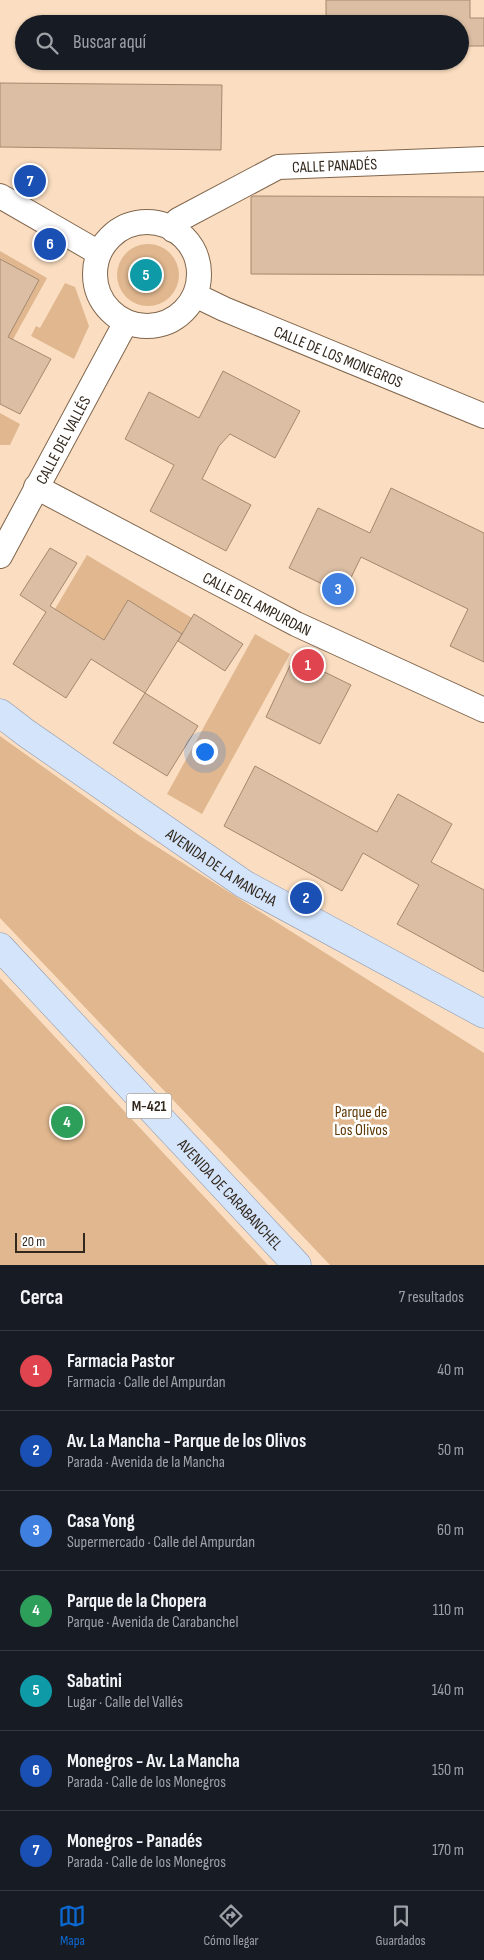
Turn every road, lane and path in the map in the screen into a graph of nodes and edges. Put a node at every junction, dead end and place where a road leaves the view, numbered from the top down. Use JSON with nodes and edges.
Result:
{"nodes":[{"id":1,"x":484,"y":159,"type":"edge"},
{"id":2,"x":0,"y":196,"type":"edge"},
{"id":3,"x":173,"y":230,"type":"junction"},
{"id":4,"x":99,"y":254,"type":"junction"},
{"id":5,"x":194,"y":295,"type":"junction"},
{"id":6,"x":126,"y":322,"type":"junction"},
{"id":7,"x":484,"y":416,"type":"edge"},
{"id":8,"x":36,"y":487,"type":"junction"},
{"id":9,"x":0,"y":556,"type":"edge"},
{"id":10,"x":484,"y":710,"type":"edge"},
{"id":11,"x":0,"y":712,"type":"edge"},
{"id":12,"x":0,"y":947,"type":"edge"},
{"id":13,"x":484,"y":1014,"type":"edge"},
{"id":14,"x":297,"y":1265,"type":"edge"}],
"edges":[{"from":1,"to":3,"type":"street","name":"CALLE PANADÉS"},
{"from":2,"to":4,"type":"street"},
{"from":3,"to":4,"type":"street"},
{"from":3,"to":5,"type":"street"},
{"from":4,"to":6,"type":"street"},
{"from":5,"to":6,"type":"street"},
{"from":5,"to":7,"type":"street","name":"CALLE DE LOS MONEGROS"},
{"from":6,"to":8,"type":"street","name":"CALLE DEL VALLÉS"},
{"from":8,"to":9,"type":"street","name":"CALLE DEL VALLÉS"},
{"from":8,"to":10,"type":"street","name":"CALLE DEL AMPURDAN"},
{"from":11,"to":13,"type":"main road","name":"AVENIDA DE LA MANCHA"},
{"from":12,"to":14,"type":"main road","name":"AVENIDA DE CARABANCHEL","number":"M-421"}]}
